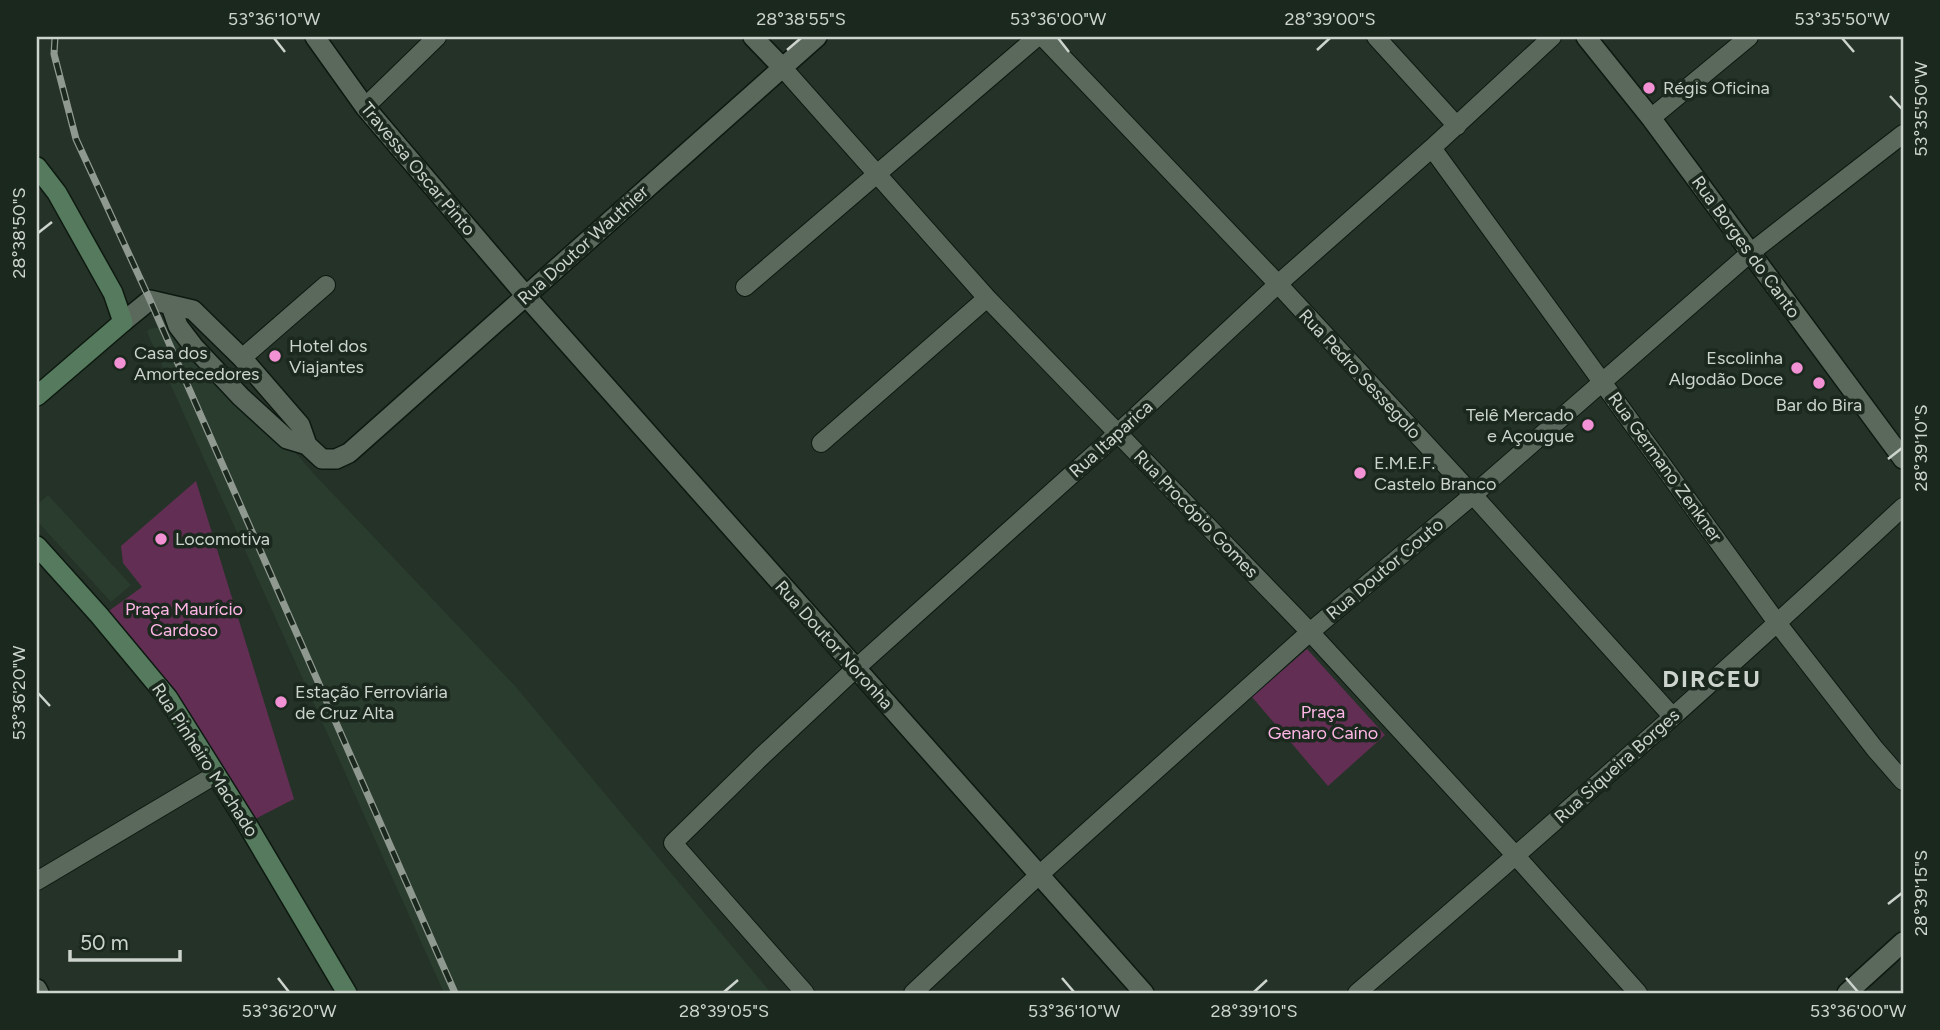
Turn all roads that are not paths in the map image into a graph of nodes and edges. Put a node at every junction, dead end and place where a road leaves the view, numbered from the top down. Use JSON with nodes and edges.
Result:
{"nodes":[{"id":1,"x":315,"y":37,"type":"edge"},
{"id":2,"x":438,"y":37,"type":"edge"},
{"id":3,"x":753,"y":37,"type":"edge"},
{"id":4,"x":817,"y":37,"type":"edge"},
{"id":5,"x":1037,"y":37,"type":"edge"},
{"id":6,"x":1043,"y":37,"type":"edge"},
{"id":7,"x":1376,"y":37,"type":"edge"},
{"id":8,"x":1552,"y":37,"type":"edge"},
{"id":9,"x":1586,"y":37,"type":"edge"},
{"id":10,"x":1749,"y":37,"type":"edge"},
{"id":11,"x":782,"y":67,"type":"junction"},
{"id":12,"x":365,"y":107,"type":"junction"},
{"id":13,"x":1651,"y":118,"type":"junction"},
{"id":14,"x":1457,"y":125,"type":"junction"},
{"id":15,"x":1903,"y":134,"type":"edge"},
{"id":16,"x":1432,"y":148,"type":"junction"},
{"id":17,"x":37,"y":167,"type":"edge"},
{"id":18,"x":876,"y":174,"type":"junction"},
{"id":19,"x":1750,"y":253,"type":"junction"},
{"id":20,"x":1278,"y":284,"type":"junction"},
{"id":21,"x":326,"y":285,"type":"dead end"},
{"id":22,"x":745,"y":287,"type":"dead end"},
{"id":23,"x":526,"y":296,"type":"junction"},
{"id":24,"x":987,"y":298,"type":"junction"},
{"id":25,"x":171,"y":306,"type":"junction"},
{"id":26,"x":123,"y":322,"type":"junction"},
{"id":27,"x":242,"y":358,"type":"junction"},
{"id":28,"x":1603,"y":382,"type":"junction"},
{"id":29,"x":37,"y":396,"type":"edge"},
{"id":30,"x":1118,"y":433,"type":"junction"},
{"id":31,"x":821,"y":443,"type":"dead end"},
{"id":32,"x":307,"y":445,"type":"junction"},
{"id":33,"x":1903,"y":458,"type":"edge"},
{"id":34,"x":1473,"y":495,"type":"junction"},
{"id":35,"x":1903,"y":507,"type":"edge"},
{"id":36,"x":37,"y":546,"type":"edge"},
{"id":37,"x":1778,"y":624,"type":"junction"},
{"id":38,"x":1310,"y":632,"type":"junction"},
{"id":39,"x":855,"y":669,"type":"junction"},
{"id":40,"x":1672,"y":716,"type":"junction"},
{"id":41,"x":215,"y":775,"type":"junction"},
{"id":42,"x":1903,"y":782,"type":"edge"},
{"id":43,"x":1516,"y":856,"type":"junction"},
{"id":44,"x":1039,"y":874,"type":"junction"},
{"id":45,"x":37,"y":881,"type":"edge"},
{"id":46,"x":1903,"y":942,"type":"edge"},
{"id":47,"x":37,"y":989,"type":"edge"},
{"id":48,"x":40,"y":993,"type":"edge"},
{"id":49,"x":347,"y":993,"type":"edge"},
{"id":50,"x":805,"y":993,"type":"edge"},
{"id":51,"x":913,"y":993,"type":"edge"},
{"id":52,"x":1144,"y":993,"type":"edge"},
{"id":53,"x":1357,"y":993,"type":"edge"},
{"id":54,"x":1638,"y":993,"type":"edge"},
{"id":55,"x":1847,"y":993,"type":"edge"}],
"edges":[{"from":1,"to":12,"type":"street","name":"Travessa Oscar Pinto"},
{"from":2,"to":12,"type":"street"},
{"from":3,"to":11,"type":"street","name":"Rua Procópio Gomes"},
{"from":4,"to":11,"type":"street","name":"Rua Doutor Wauthier"},
{"from":5,"to":18,"type":"street"},
{"from":6,"to":20,"type":"street","name":"Rua Pedro Sessegolo"},
{"from":7,"to":14,"type":"street"},
{"from":8,"to":14,"type":"street","name":"Rua Itaparica"},
{"from":9,"to":13,"type":"street","name":"Rua Borges do Canto"},
{"from":10,"to":13,"type":"street"},
{"from":11,"to":18,"type":"street","name":"Rua Procópio Gomes"},
{"from":11,"to":23,"type":"street","name":"Rua Doutor Wauthier"},
{"from":12,"to":23,"type":"street","name":"Travessa Oscar Pinto"},
{"from":13,"to":19,"type":"street","name":"Rua Borges do Canto"},
{"from":14,"to":16,"type":"street","name":"Rua Itaparica"},
{"from":15,"to":19,"type":"street","name":"Rua Doutor Couto"},
{"from":16,"to":20,"type":"street","name":"Rua Itaparica"},
{"from":16,"to":28,"type":"street","name":"Rua Germano Zenkner"},
{"from":17,"to":26,"type":"main road"},
{"from":18,"to":22,"type":"street"},
{"from":18,"to":24,"type":"street","name":"Rua Procópio Gomes"},
{"from":19,"to":28,"type":"street","name":"Rua Doutor Couto"},
{"from":19,"to":33,"type":"street","name":"Rua Borges do Canto"},
{"from":20,"to":30,"type":"street","name":"Rua Itaparica"},
{"from":20,"to":34,"type":"street","name":"Rua Pedro Sessegolo"},
{"from":21,"to":27,"type":"street"},
{"from":23,"to":32,"type":"street","name":"Rua Doutor Wauthier"},
{"from":23,"to":39,"type":"street","name":"Rua Doutor Noronha"},
{"from":24,"to":30,"type":"street","name":"Rua Procópio Gomes"},
{"from":24,"to":31,"type":"street"},
{"from":25,"to":26,"type":"street"},
{"from":25,"to":27,"type":"street"},
{"from":25,"to":32,"type":"street"},
{"from":26,"to":29,"type":"main road"},
{"from":27,"to":32,"type":"street"},
{"from":28,"to":34,"type":"street","name":"Rua Doutor Couto"},
{"from":28,"to":37,"type":"street","name":"Rua Germano Zenkner"},
{"from":30,"to":38,"type":"street","name":"Rua Procópio Gomes"},
{"from":30,"to":39,"type":"street","name":"Rua Itaparica"},
{"from":34,"to":38,"type":"street","name":"Rua Doutor Couto"},
{"from":34,"to":40,"type":"street","name":"Rua Pedro Sessegolo"},
{"from":35,"to":37,"type":"street","name":"Rua Siqueira Borges"},
{"from":36,"to":41,"type":"main road","name":"Rua Pinheiro Machado"},
{"from":37,"to":40,"type":"street","name":"Rua Siqueira Borges"},
{"from":37,"to":42,"type":"street","name":"Rua Germano Zenkner"},
{"from":38,"to":43,"type":"street","name":"Rua Procópio Gomes"},
{"from":38,"to":44,"type":"street","name":"Rua Doutor Couto"},
{"from":39,"to":44,"type":"street","name":"Rua Doutor Noronha"},
{"from":39,"to":50,"type":"street","name":"Rua Itaparica"},
{"from":40,"to":43,"type":"street","name":"Rua Siqueira Borges"},
{"from":41,"to":45,"type":"street"},
{"from":41,"to":49,"type":"main road","name":"Rua Pinheiro Machado"},
{"from":43,"to":53,"type":"street","name":"Rua Siqueira Borges"},
{"from":43,"to":54,"type":"street","name":"Rua Procópio Gomes"},
{"from":44,"to":51,"type":"street","name":"Rua Doutor Couto"},
{"from":44,"to":52,"type":"street","name":"Rua Doutor Noronha"},
{"from":46,"to":55,"type":"street"},
{"from":47,"to":48,"type":"street"}]}
